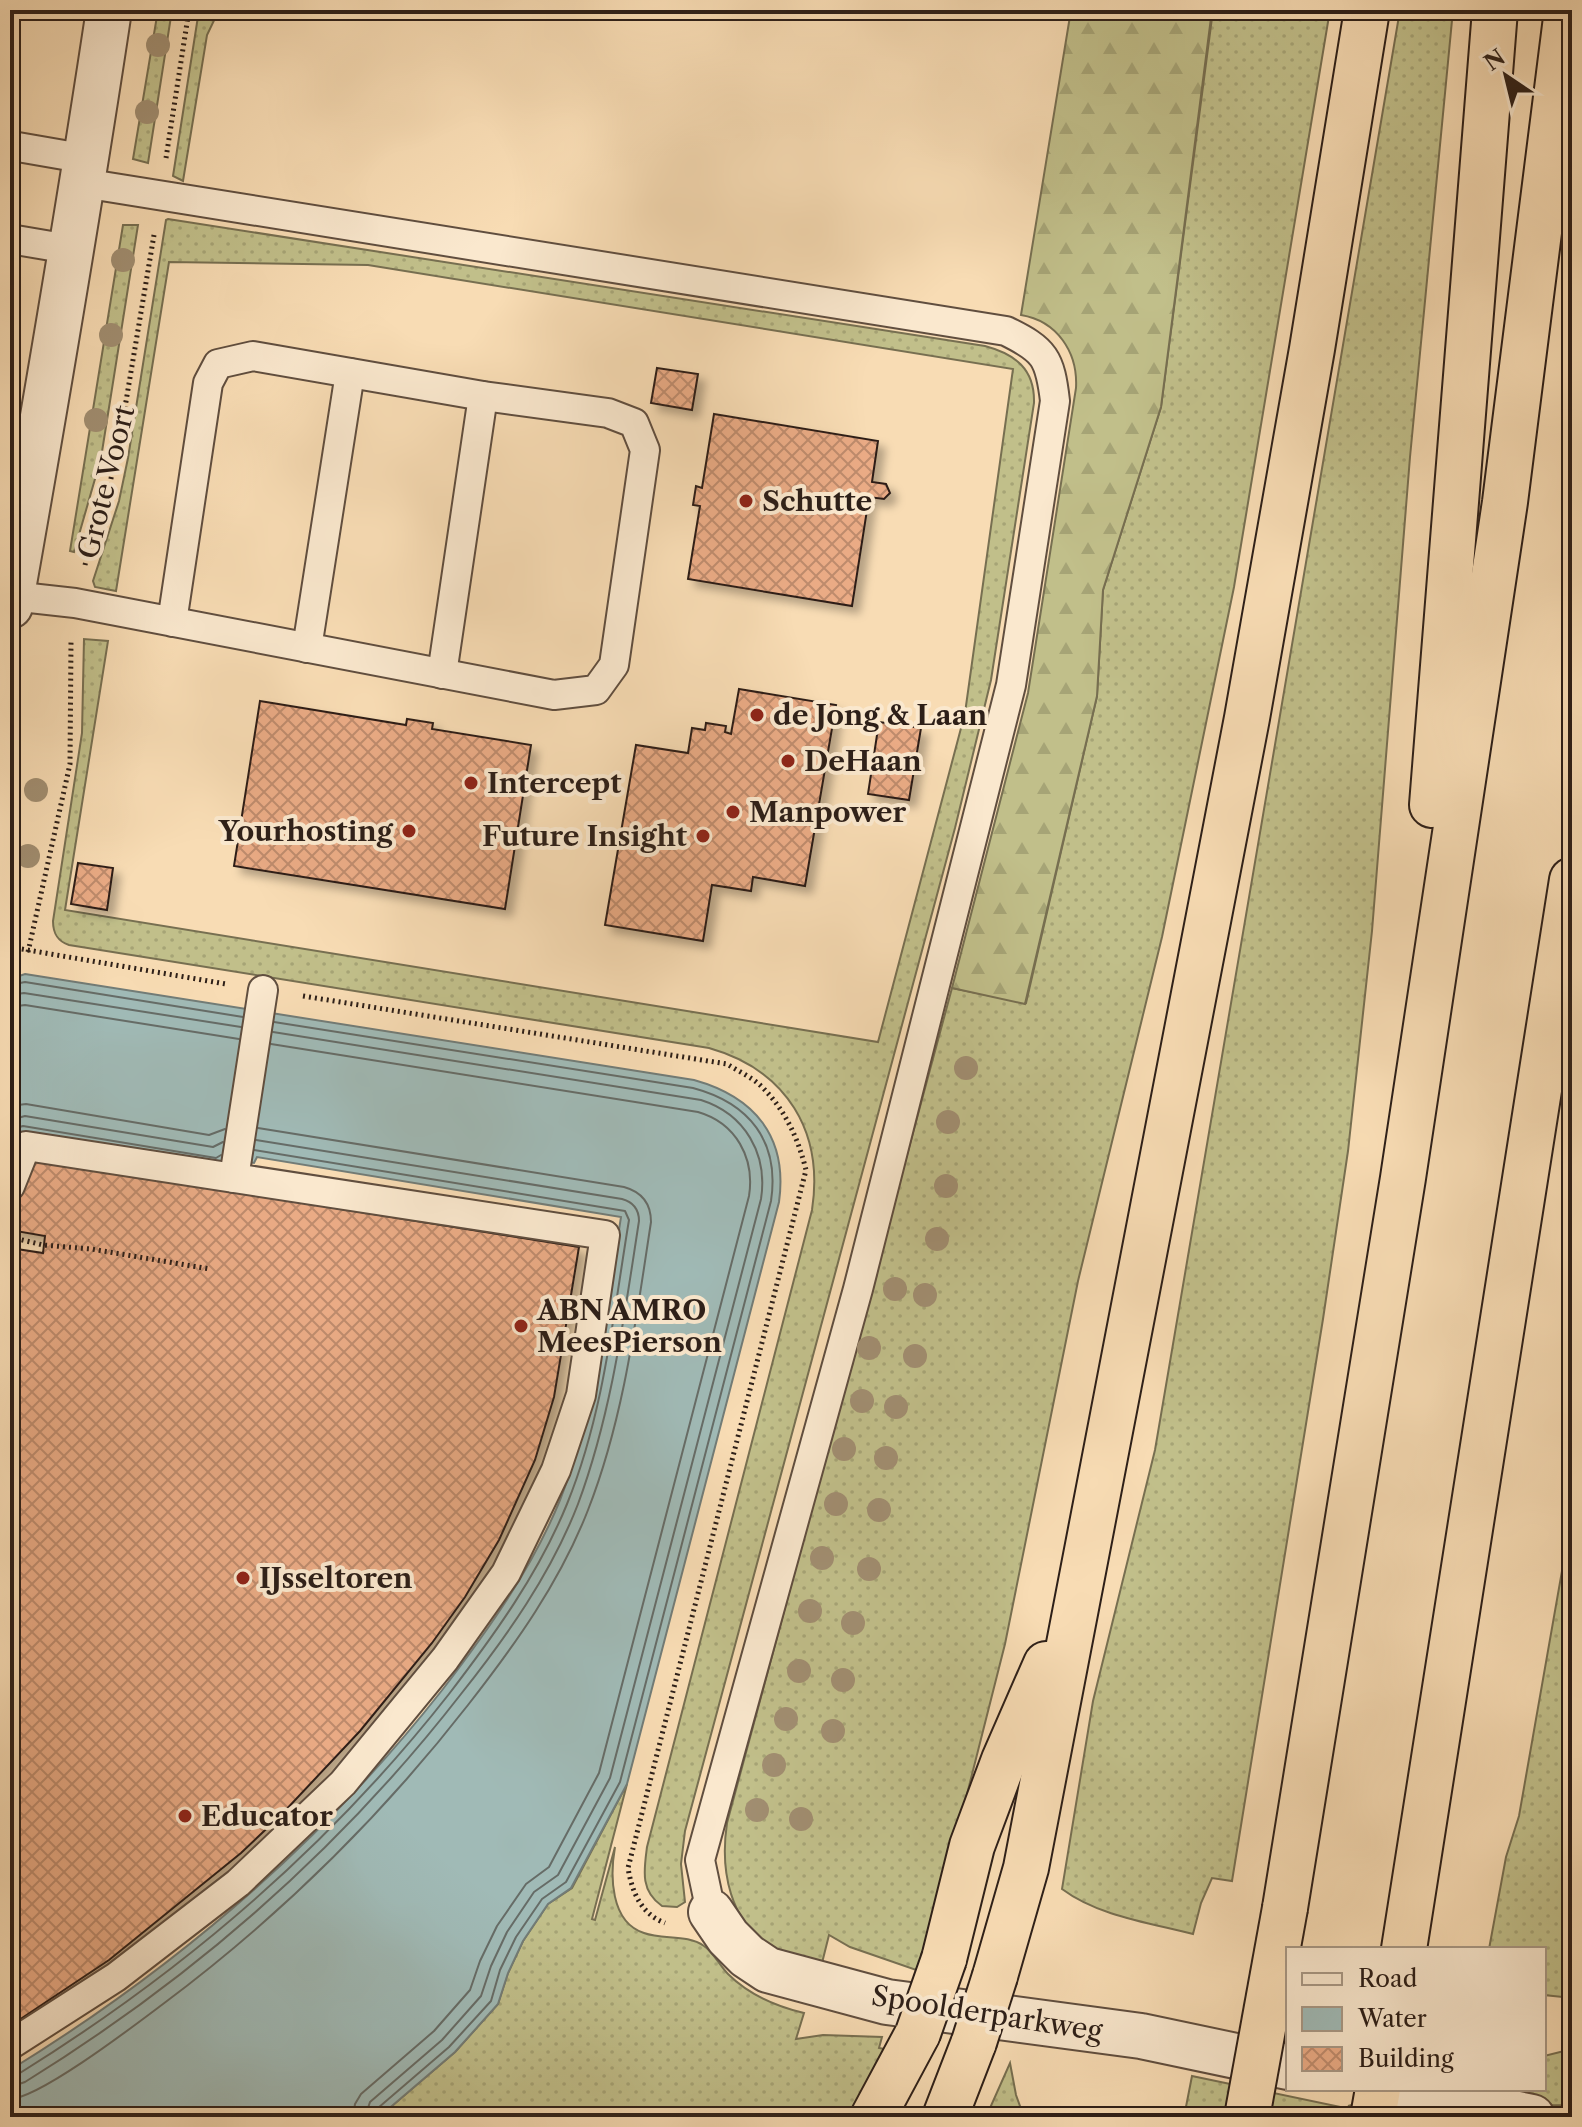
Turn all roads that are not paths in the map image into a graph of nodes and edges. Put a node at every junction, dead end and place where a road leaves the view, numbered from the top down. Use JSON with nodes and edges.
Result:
{"nodes":[{"id":1,"x":109,"y":10,"type":"edge"},
{"id":2,"x":1367,"y":10,"type":"edge"},
{"id":3,"x":1495,"y":10,"type":"edge"},
{"id":4,"x":1567,"y":10,"type":"edge"},
{"id":5,"x":12,"y":146,"type":"edge"},
{"id":6,"x":85,"y":171,"type":"junction"},
{"id":7,"x":10,"y":239,"type":"edge"},
{"id":8,"x":69,"y":249,"type":"junction"},
{"id":9,"x":350,"y":373,"type":"junction"},
{"id":10,"x":483,"y":396,"type":"junction"},
{"id":11,"x":11,"y":601,"type":"edge"},
{"id":12,"x":172,"y":622,"type":"junction"},
{"id":13,"x":307,"y":648,"type":"junction"},
{"id":14,"x":442,"y":674,"type":"junction"},
{"id":15,"x":1572,"y":880,"type":"edge"},
{"id":16,"x":261,"y":998,"type":"dead end"},
{"id":17,"x":1572,"y":1075,"type":"edge"},
{"id":18,"x":235,"y":1171,"type":"junction"},
{"id":19,"x":1403,"y":1178,"type":"junction"},
{"id":20,"x":10,"y":1186,"type":"edge"},
{"id":21,"x":1509,"y":1275,"type":"junction"},
{"id":22,"x":1076,"y":1596,"type":"junction"},
{"id":23,"x":711,"y":1912,"type":"joint"},
{"id":24,"x":1406,"y":1939,"type":"edge"},
{"id":25,"x":10,"y":2045,"type":"edge"},
{"id":26,"x":1286,"y":2067,"type":"edge"},
{"id":27,"x":1378,"y":2091,"type":"edge"},
{"id":28,"x":1406,"y":2091,"type":"edge"},
{"id":29,"x":873,"y":2117,"type":"edge"},
{"id":30,"x":945,"y":2117,"type":"edge"},
{"id":31,"x":1247,"y":2117,"type":"edge"},
{"id":32,"x":1373,"y":2117,"type":"edge"},
{"id":33,"x":1532,"y":2117,"type":"edge"}],
"edges":[{"from":1,"to":6,"type":"street"},
{"from":2,"to":22,"type":"highway"},
{"from":3,"to":19,"type":"highway"},
{"from":4,"to":19,"type":"highway"},
{"from":5,"to":6,"type":"lane"},
{"from":6,"to":8,"type":"street"},
{"from":6,"to":23,"type":"lane"},
{"from":7,"to":8,"type":"lane"},
{"from":8,"to":11,"type":"street"},
{"from":9,"to":10,"type":"lane"},
{"from":9,"to":12,"type":"lane"},
{"from":9,"to":13,"type":"lane"},
{"from":10,"to":14,"type":"lane"},
{"from":10,"to":14,"type":"lane"},
{"from":11,"to":12,"type":"lane"},
{"from":12,"to":13,"type":"lane"},
{"from":13,"to":14,"type":"lane"},
{"from":15,"to":21,"type":"highway"},
{"from":16,"to":18,"type":"lane"},
{"from":17,"to":21,"type":"highway"},
{"from":18,"to":20,"type":"lane"},
{"from":18,"to":25,"type":"lane"},
{"from":19,"to":31,"type":"highway","bridge":true},
{"from":21,"to":24,"type":"highway"},
{"from":22,"to":29,"type":"highway","bridge":true},
{"from":22,"to":30,"type":"highway","bridge":true},
{"from":23,"to":26,"type":"street","name":"Spoolderparkweg"},
{"from":27,"to":32,"type":"highway"},
{"from":28,"to":33,"type":"street"}]}
